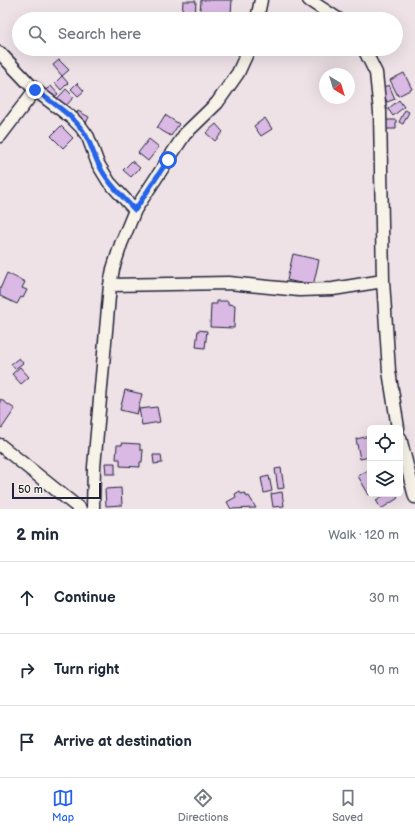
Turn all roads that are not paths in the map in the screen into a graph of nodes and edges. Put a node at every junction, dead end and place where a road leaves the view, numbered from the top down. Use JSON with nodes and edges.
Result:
{"nodes":[{"id":1,"x":261,"y":0,"type":"edge"},
{"id":2,"x":309,"y":0,"type":"edge"},
{"id":3,"x":258,"y":12,"type":"edge"},
{"id":4,"x":327,"y":12,"type":"edge"},
{"id":5,"x":0,"y":53,"type":"edge"},
{"id":6,"x":246,"y":56,"type":"edge"},
{"id":7,"x":368,"y":56,"type":"edge"},
{"id":8,"x":35,"y":90,"type":"junction"},
{"id":9,"x":0,"y":136,"type":"edge"},
{"id":10,"x":135,"y":210,"type":"junction"},
{"id":11,"x":383,"y":281,"type":"junction"},
{"id":12,"x":110,"y":285,"type":"junction"},
{"id":13,"x":398,"y":425,"type":"edge"},
{"id":14,"x":0,"y":445,"type":"edge"},
{"id":15,"x":403,"y":450,"type":"edge"},
{"id":16,"x":415,"y":497,"type":"edge"},
{"id":17,"x":80,"y":509,"type":"edge"},
{"id":18,"x":93,"y":509,"type":"edge"}],
"edges":[{"from":1,"to":3,"type":"street"},
{"from":2,"to":4,"type":"street"},
{"from":5,"to":8,"type":"street"},
{"from":6,"to":10,"type":"street"},
{"from":7,"to":11,"type":"street"},
{"from":8,"to":9,"type":"street"},
{"from":8,"to":10,"type":"street"},
{"from":10,"to":12,"type":"street"},
{"from":11,"to":12,"type":"street"},
{"from":11,"to":13,"type":"street"},
{"from":12,"to":18,"type":"street"},
{"from":14,"to":17,"type":"street"},
{"from":15,"to":16,"type":"street"}]}
